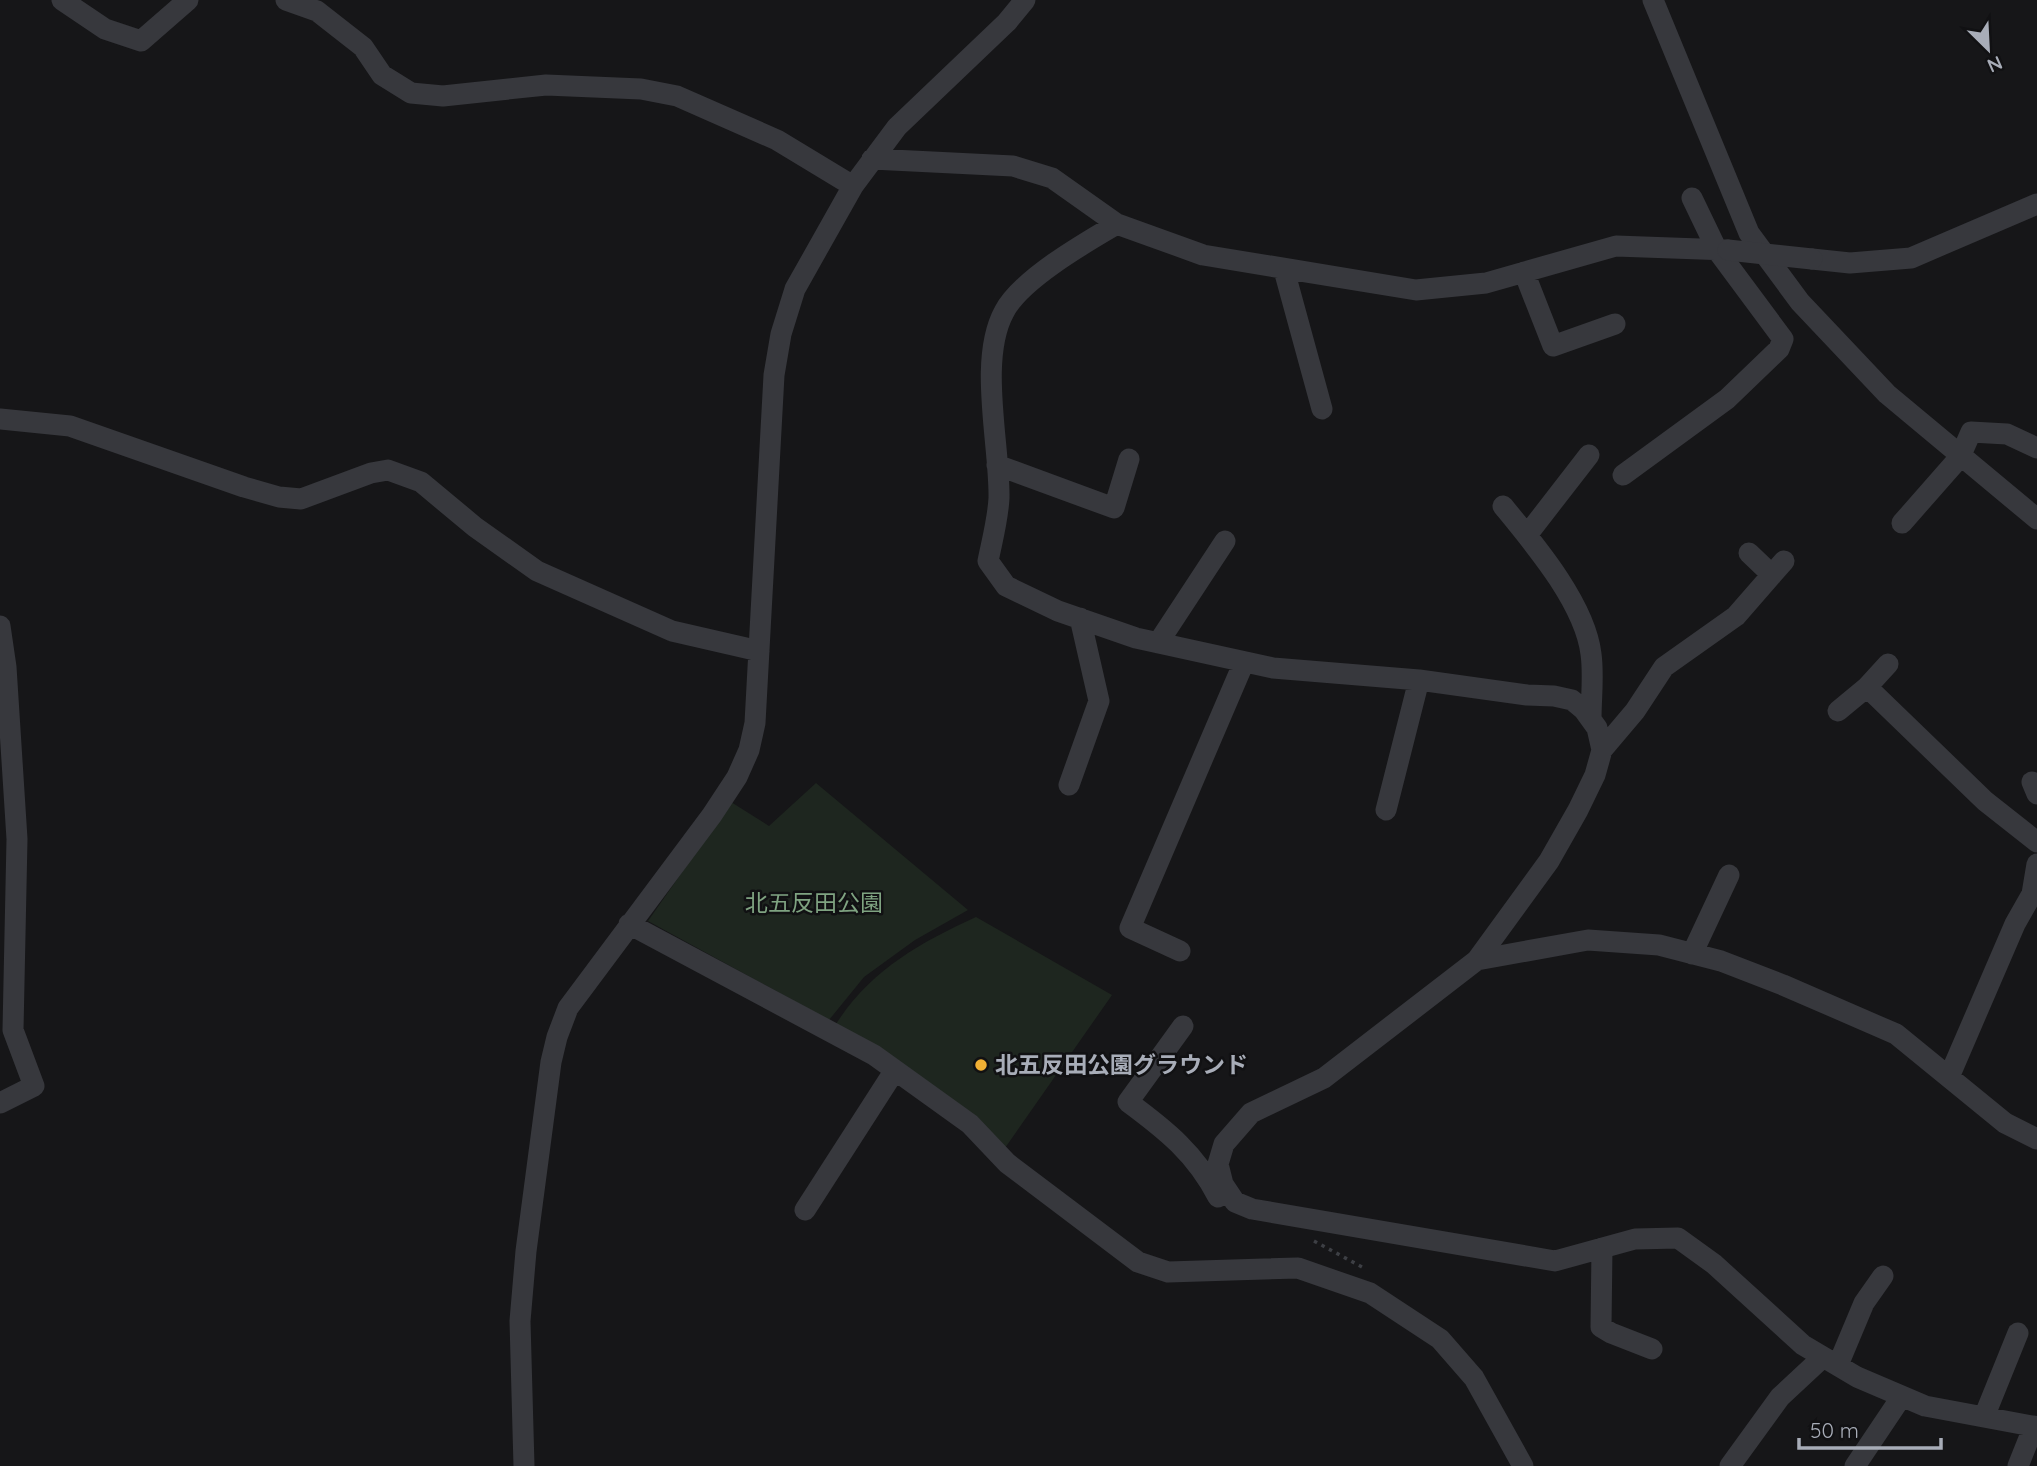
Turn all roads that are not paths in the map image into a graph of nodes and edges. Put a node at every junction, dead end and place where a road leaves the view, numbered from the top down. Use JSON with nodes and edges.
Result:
{"nodes":[{"id":1,"x":62,"y":0,"type":"edge"},
{"id":2,"x":188,"y":0,"type":"edge"},
{"id":3,"x":286,"y":0,"type":"edge"},
{"id":4,"x":1025,"y":0,"type":"edge"},
{"id":5,"x":1653,"y":0,"type":"edge"},
{"id":6,"x":872,"y":159,"type":"junction"},
{"id":7,"x":853,"y":186,"type":"junction"},
{"id":8,"x":1692,"y":198,"type":"dead end"},
{"id":9,"x":2037,"y":204,"type":"edge"},
{"id":10,"x":1117,"y":224,"type":"junction"},
{"id":11,"x":1722,"y":250,"type":"junction"},
{"id":12,"x":1284,"y":270,"type":"junction"},
{"id":13,"x":1524,"y":272,"type":"junction"},
{"id":14,"x":1615,"y":324,"type":"dead end"},
{"id":15,"x":1322,"y":409,"type":"dead end"},
{"id":16,"x":0,"y":419,"type":"edge"},
{"id":17,"x":2037,"y":448,"type":"edge"},
{"id":18,"x":1588,"y":455,"type":"dead end"},
{"id":19,"x":1960,"y":457,"type":"junction"},
{"id":20,"x":1129,"y":459,"type":"dead end"},
{"id":21,"x":996,"y":465,"type":"junction"},
{"id":22,"x":1623,"y":475,"type":"dead end"},
{"id":23,"x":1503,"y":506,"type":"dead end"},
{"id":24,"x":2037,"y":519,"type":"edge"},
{"id":25,"x":1902,"y":523,"type":"dead end"},
{"id":26,"x":1527,"y":535,"type":"junction"},
{"id":27,"x":1225,"y":541,"type":"dead end"},
{"id":28,"x":1749,"y":553,"type":"dead end"},
{"id":29,"x":1080,"y":618,"type":"junction"},
{"id":30,"x":0,"y":626,"type":"edge"},
{"id":31,"x":1158,"y":643,"type":"junction"},
{"id":32,"x":759,"y":651,"type":"junction"},
{"id":33,"x":1244,"y":662,"type":"junction"},
{"id":34,"x":1888,"y":664,"type":"dead end"},
{"id":35,"x":1419,"y":680,"type":"junction"},
{"id":36,"x":1867,"y":687,"type":"junction"},
{"id":37,"x":1838,"y":711,"type":"dead end"},
{"id":38,"x":1591,"y":720,"type":"junction"},
{"id":39,"x":1602,"y":750,"type":"junction"},
{"id":40,"x":1069,"y":785,"type":"dead end"},
{"id":41,"x":1386,"y":810,"type":"dead end"},
{"id":42,"x":2037,"y":842,"type":"edge"},
{"id":43,"x":2037,"y":864,"type":"edge"},
{"id":44,"x":1729,"y":876,"type":"dead end"},
{"id":45,"x":2035,"y":894,"type":"edge"},
{"id":46,"x":629,"y":924,"type":"junction"},
{"id":47,"x":1180,"y":951,"type":"dead end"},
{"id":48,"x":1692,"y":954,"type":"junction"},
{"id":49,"x":1477,"y":960,"type":"junction"},
{"id":50,"x":1183,"y":1026,"type":"dead end"},
{"id":51,"x":895,"y":1070,"type":"junction"},
{"id":52,"x":1949,"y":1077,"type":"junction"},
{"id":53,"x":0,"y":1103,"type":"edge"},
{"id":54,"x":2037,"y":1139,"type":"edge"},
{"id":55,"x":1245,"y":1206,"type":"junction"},
{"id":56,"x":805,"y":1210,"type":"dead end"},
{"id":57,"x":1602,"y":1248,"type":"junction"},
{"id":58,"x":1883,"y":1276,"type":"dead end"},
{"id":59,"x":2018,"y":1333,"type":"dead end"},
{"id":60,"x":1652,"y":1349,"type":"dead end"},
{"id":61,"x":1830,"y":1361,"type":"junction"},
{"id":62,"x":1902,"y":1396,"type":"junction"},
{"id":63,"x":1984,"y":1417,"type":"junction"},
{"id":64,"x":2035,"y":1427,"type":"edge"},
{"id":65,"x":524,"y":1466,"type":"edge"},
{"id":66,"x":1523,"y":1466,"type":"edge"},
{"id":67,"x":1730,"y":1466,"type":"edge"},
{"id":68,"x":1855,"y":1466,"type":"edge"},
{"id":69,"x":2018,"y":1466,"type":"edge"}],
"edges":[{"from":1,"to":2,"type":"street"},
{"from":3,"to":7,"type":"street"},
{"from":4,"to":6,"type":"street"},
{"from":5,"to":19,"type":"street"},
{"from":6,"to":7,"type":"street"},
{"from":6,"to":10,"type":"street"},
{"from":7,"to":32,"type":"street"},
{"from":8,"to":11,"type":"street"},
{"from":9,"to":11,"type":"street","bridge":true},
{"from":10,"to":12,"type":"street"},
{"from":10,"to":21,"type":"street"},
{"from":11,"to":13,"type":"street"},
{"from":11,"to":22,"type":"street"},
{"from":12,"to":13,"type":"street"},
{"from":12,"to":15,"type":"street"},
{"from":13,"to":14,"type":"street"},
{"from":16,"to":32,"type":"street"},
{"from":17,"to":19,"type":"street"},
{"from":18,"to":26,"type":"street"},
{"from":19,"to":24,"type":"street"},
{"from":19,"to":25,"type":"street"},
{"from":20,"to":21,"type":"street"},
{"from":21,"to":29,"type":"street"},
{"from":23,"to":26,"type":"street"},
{"from":26,"to":38,"type":"street"},
{"from":27,"to":31,"type":"street"},
{"from":28,"to":39,"type":"street"},
{"from":29,"to":31,"type":"street"},
{"from":29,"to":40,"type":"street"},
{"from":30,"to":53,"type":"street"},
{"from":31,"to":33,"type":"street"},
{"from":32,"to":46,"type":"street"},
{"from":33,"to":35,"type":"street"},
{"from":33,"to":47,"type":"street"},
{"from":34,"to":36,"type":"street"},
{"from":35,"to":38,"type":"street"},
{"from":35,"to":41,"type":"street"},
{"from":36,"to":37,"type":"street"},
{"from":36,"to":42,"type":"street"},
{"from":38,"to":39,"type":"street"},
{"from":39,"to":49,"type":"street"},
{"from":43,"to":45,"type":"street"},
{"from":44,"to":48,"type":"street"},
{"from":45,"to":52,"type":"street"},
{"from":46,"to":51,"type":"street"},
{"from":46,"to":65,"type":"street"},
{"from":48,"to":49,"type":"street"},
{"from":48,"to":52,"type":"street"},
{"from":49,"to":55,"type":"street"},
{"from":50,"to":55,"type":"street"},
{"from":51,"to":56,"type":"street"},
{"from":51,"to":66,"type":"street"},
{"from":52,"to":54,"type":"street"},
{"from":55,"to":57,"type":"street"},
{"from":57,"to":60,"type":"street"},
{"from":57,"to":61,"type":"street"},
{"from":58,"to":61,"type":"street"},
{"from":59,"to":63,"type":"street"},
{"from":61,"to":62,"type":"street"},
{"from":61,"to":67,"type":"street"},
{"from":62,"to":63,"type":"street"},
{"from":62,"to":68,"type":"street"},
{"from":63,"to":64,"type":"street"},
{"from":64,"to":69,"type":"street"}]}
